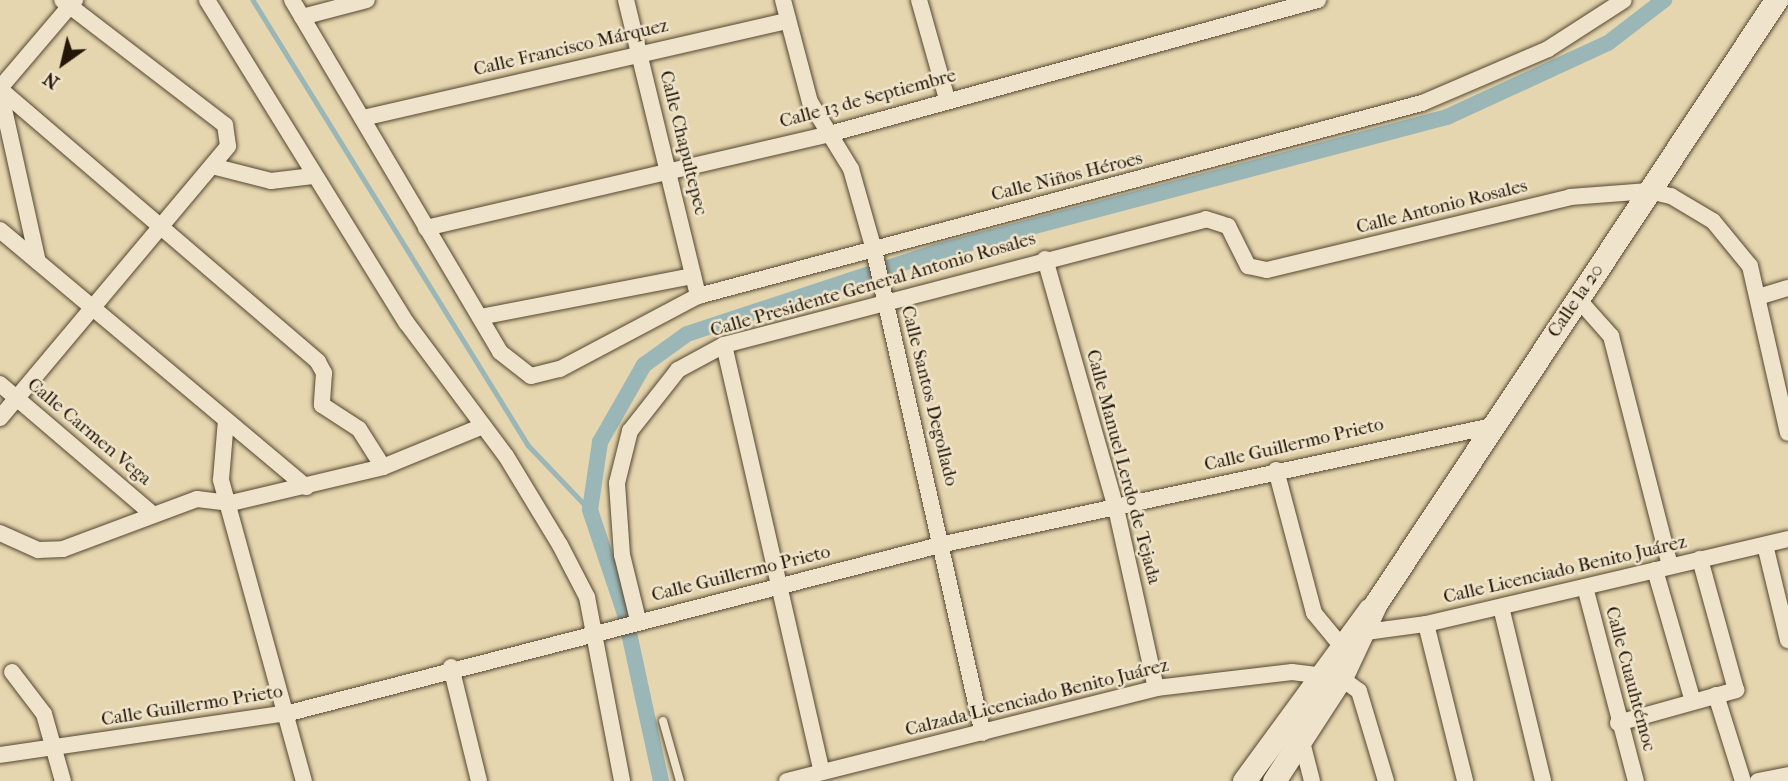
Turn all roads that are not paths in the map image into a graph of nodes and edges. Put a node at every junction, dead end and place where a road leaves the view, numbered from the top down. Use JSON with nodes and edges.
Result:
{"nodes":[{"id":1,"x":207,"y":0,"type":"edge"},
{"id":2,"x":292,"y":0,"type":"edge"},
{"id":3,"x":367,"y":0,"type":"edge"},
{"id":4,"x":626,"y":0,"type":"edge"},
{"id":5,"x":783,"y":0,"type":"edge"},
{"id":6,"x":919,"y":0,"type":"edge"},
{"id":7,"x":1318,"y":0,"type":"edge"},
{"id":8,"x":1624,"y":0,"type":"edge"},
{"id":9,"x":1776,"y":0,"type":"edge"},
{"id":10,"x":69,"y":2,"type":"edge"},
{"id":11,"x":302,"y":17,"type":"junction"},
{"id":12,"x":788,"y":21,"type":"junction"},
{"id":13,"x":639,"y":54,"type":"junction"},
{"id":14,"x":0,"y":89,"type":"edge"},
{"id":15,"x":947,"y":99,"type":"junction"},
{"id":16,"x":363,"y":118,"type":"junction"},
{"id":17,"x":833,"y":133,"type":"junction"},
{"id":18,"x":212,"y":166,"type":"junction"},
{"id":19,"x":668,"y":170,"type":"junction"},
{"id":20,"x":313,"y":176,"type":"junction"},
{"id":21,"x":1649,"y":191,"type":"junction"},
{"id":22,"x":1224,"y":222,"type":"joint"},
{"id":23,"x":162,"y":227,"type":"junction"},
{"id":24,"x":426,"y":228,"type":"junction"},
{"id":25,"x":0,"y":230,"type":"edge"},
{"id":26,"x":874,"y":252,"type":"junction"},
{"id":27,"x":1045,"y":259,"type":"junction"},
{"id":28,"x":38,"y":262,"type":"junction"},
{"id":29,"x":693,"y":276,"type":"junction"},
{"id":30,"x":1788,"y":288,"type":"edge"},
{"id":31,"x":698,"y":296,"type":"junction"},
{"id":32,"x":1758,"y":297,"type":"junction"},
{"id":33,"x":883,"y":298,"type":"junction"},
{"id":34,"x":1578,"y":299,"type":"junction"},
{"id":35,"x":92,"y":308,"type":"junction"},
{"id":36,"x":480,"y":317,"type":"junction"},
{"id":37,"x":724,"y":345,"type":"junction"},
{"id":38,"x":0,"y":384,"type":"edge"},
{"id":39,"x":16,"y":398,"type":"junction"},
{"id":40,"x":0,"y":418,"type":"edge"},
{"id":41,"x":226,"y":420,"type":"junction"},
{"id":42,"x":483,"y":426,"type":"junction"},
{"id":43,"x":1492,"y":426,"type":"junction"},
{"id":44,"x":1788,"y":433,"type":"edge"},
{"id":45,"x":383,"y":467,"type":"junction"},
{"id":46,"x":1276,"y":470,"type":"junction"},
{"id":47,"x":306,"y":487,"type":"junction"},
{"id":48,"x":231,"y":503,"type":"junction"},
{"id":49,"x":1116,"y":508,"type":"junction"},
{"id":50,"x":150,"y":512,"type":"junction"},
{"id":51,"x":0,"y":533,"type":"edge"},
{"id":52,"x":1788,"y":539,"type":"edge"},
{"id":53,"x":944,"y":544,"type":"junction"},
{"id":54,"x":1765,"y":545,"type":"junction"},
{"id":55,"x":1700,"y":559,"type":"junction"},
{"id":56,"x":1663,"y":568,"type":"junction"},
{"id":57,"x":1585,"y":587,"type":"junction"},
{"id":58,"x":776,"y":589,"type":"junction"},
{"id":59,"x":1501,"y":607,"type":"junction"},
{"id":60,"x":636,"y":621,"type":"junction"},
{"id":61,"x":1426,"y":624,"type":"junction"},
{"id":62,"x":1359,"y":628,"type":"junction"},
{"id":63,"x":596,"y":631,"type":"junction"},
{"id":64,"x":1788,"y":640,"type":"edge"},
{"id":65,"x":1345,"y":652,"type":"junction"},
{"id":66,"x":451,"y":667,"type":"junction"},
{"id":67,"x":12,"y":672,"type":"dead end"},
{"id":68,"x":1331,"y":676,"type":"junction"},
{"id":69,"x":1156,"y":688,"type":"junction"},
{"id":70,"x":1716,"y":695,"type":"junction"},
{"id":71,"x":1693,"y":702,"type":"junction"},
{"id":72,"x":289,"y":713,"type":"junction"},
{"id":73,"x":663,"y":721,"type":"dead end"},
{"id":74,"x":1618,"y":723,"type":"junction"},
{"id":75,"x":983,"y":733,"type":"junction"},
{"id":76,"x":1302,"y":742,"type":"junction"},
{"id":77,"x":55,"y":748,"type":"junction"},
{"id":78,"x":0,"y":755,"type":"edge"},
{"id":79,"x":822,"y":772,"type":"junction"},
{"id":80,"x":1788,"y":775,"type":"edge"},
{"id":81,"x":63,"y":781,"type":"edge"},
{"id":82,"x":304,"y":781,"type":"edge"},
{"id":83,"x":479,"y":781,"type":"edge"},
{"id":84,"x":622,"y":781,"type":"edge"},
{"id":85,"x":680,"y":781,"type":"edge"},
{"id":86,"x":787,"y":781,"type":"edge"},
{"id":87,"x":1244,"y":781,"type":"edge"},
{"id":88,"x":1274,"y":781,"type":"edge"},
{"id":89,"x":1312,"y":781,"type":"edge"},
{"id":90,"x":1386,"y":781,"type":"edge"},
{"id":91,"x":1465,"y":781,"type":"edge"},
{"id":92,"x":1543,"y":781,"type":"edge"},
{"id":93,"x":1636,"y":781,"type":"edge"},
{"id":94,"x":1742,"y":781,"type":"edge"},
{"id":95,"x":1758,"y":781,"type":"edge"}],
"edges":[{"from":1,"to":20,"type":"street"},
{"from":2,"to":11,"type":"street"},
{"from":3,"to":11,"type":"street"},
{"from":4,"to":13,"type":"street","name":"Calle Chapultepec"},
{"from":5,"to":12,"type":"street","name":"Calle Santos Degollado"},
{"from":6,"to":15,"type":"street"},
{"from":7,"to":15,"type":"street","name":"Calle 13 de Septiembre"},
{"from":8,"to":26,"type":"street","name":"Calle Niños Héroes"},
{"from":9,"to":21,"type":"street","name":"Calle la 20"},
{"from":10,"to":14,"type":"street"},
{"from":10,"to":18,"type":"street"},
{"from":11,"to":16,"type":"street"},
{"from":12,"to":13,"type":"street","name":"Calle Francisco Márquez"},
{"from":12,"to":17,"type":"street","name":"Calle Santos Degollado"},
{"from":13,"to":16,"type":"street","name":"Calle Francisco Márquez"},
{"from":13,"to":19,"type":"street","name":"Calle Chapultepec"},
{"from":14,"to":23,"type":"street"},
{"from":14,"to":28,"type":"street"},
{"from":15,"to":17,"type":"street","name":"Calle 13 de Septiembre"},
{"from":16,"to":24,"type":"street"},
{"from":17,"to":19,"type":"street","name":"Calle 13 de Septiembre"},
{"from":17,"to":26,"type":"street","name":"Calle Santos Degollado"},
{"from":18,"to":20,"type":"street"},
{"from":18,"to":23,"type":"street"},
{"from":19,"to":24,"type":"street","name":"Calle 13 de Septiembre"},
{"from":19,"to":29,"type":"street","name":"Calle Chapultepec"},
{"from":20,"to":42,"type":"street"},
{"from":21,"to":22,"type":"street","name":"Calle Antonio Rosales"},
{"from":21,"to":32,"type":"street"},
{"from":21,"to":34,"type":"street","name":"Calle la 20"},
{"from":22,"to":27,"type":"street","name":"Calle Presidente General Antonio Rosales"},
{"from":23,"to":35,"type":"street"},
{"from":23,"to":45,"type":"street"},
{"from":24,"to":36,"type":"street"},
{"from":25,"to":28,"type":"street"},
{"from":26,"to":31,"type":"street","name":"Calle Niños Héroes"},
{"from":26,"to":33,"type":"street","name":"Calle Santos Degollado"},
{"from":27,"to":33,"type":"street","name":"Calle Presidente General Antonio Rosales"},
{"from":27,"to":49,"type":"street","name":"Calle Manuel Lerdo de Tejada"},
{"from":28,"to":35,"type":"street"},
{"from":29,"to":31,"type":"street","name":"Calle Chapultepec"},
{"from":29,"to":36,"type":"street"},
{"from":30,"to":32,"type":"street"},
{"from":31,"to":36,"type":"street","name":"Calle Niños Héroes"},
{"from":32,"to":44,"type":"street"},
{"from":33,"to":37,"type":"street","name":"Calle Presidente General Antonio Rosales"},
{"from":33,"to":53,"type":"street","name":"Calle Santos Degollado"},
{"from":34,"to":43,"type":"street","name":"Calle la 20"},
{"from":34,"to":56,"type":"street"},
{"from":35,"to":39,"type":"street"},
{"from":35,"to":41,"type":"street"},
{"from":37,"to":58,"type":"street"},
{"from":37,"to":60,"type":"street","name":"Calle Presidente General Antonio Rosales"},
{"from":38,"to":39,"type":"street","name":"Calle Carmen Vega"},
{"from":39,"to":40,"type":"street"},
{"from":39,"to":50,"type":"street","name":"Calle Carmen Vega"},
{"from":41,"to":47,"type":"street"},
{"from":41,"to":48,"type":"street"},
{"from":42,"to":45,"type":"street"},
{"from":42,"to":63,"type":"street"},
{"from":43,"to":46,"type":"street","name":"Calle Guillermo Prieto"},
{"from":43,"to":62,"type":"street","name":"Calle la 20"},
{"from":45,"to":47,"type":"street"},
{"from":46,"to":49,"type":"street","name":"Calle Guillermo Prieto"},
{"from":46,"to":65,"type":"street"},
{"from":47,"to":48,"type":"street"},
{"from":48,"to":50,"type":"street"},
{"from":48,"to":72,"type":"street"},
{"from":49,"to":53,"type":"street","name":"Calle Guillermo Prieto"},
{"from":49,"to":69,"type":"street","name":"Calle Manuel Lerdo de Tejada"},
{"from":50,"to":51,"type":"street"},
{"from":52,"to":54,"type":"street","name":"Calle Licenciado Benito Juárez"},
{"from":53,"to":58,"type":"street","name":"Calle Guillermo Prieto"},
{"from":53,"to":75,"type":"street","name":"Calle Santos Degollado"},
{"from":54,"to":55,"type":"street","name":"Calle Licenciado Benito Juárez"},
{"from":54,"to":64,"type":"street"},
{"from":55,"to":56,"type":"street","name":"Calle Licenciado Benito Juárez"},
{"from":55,"to":70,"type":"street"},
{"from":56,"to":57,"type":"street","name":"Calle Licenciado Benito Juárez"},
{"from":56,"to":71,"type":"street"},
{"from":57,"to":59,"type":"street","name":"Calle Licenciado Benito Juárez"},
{"from":57,"to":74,"type":"street","name":"Calle Cuauhtémoc"},
{"from":58,"to":60,"type":"street","name":"Calle Guillermo Prieto"},
{"from":58,"to":79,"type":"street"},
{"from":59,"to":61,"type":"street","name":"Calle Licenciado Benito Juárez"},
{"from":59,"to":92,"type":"street"},
{"from":60,"to":63,"type":"street","name":"Calle Guillermo Prieto"},
{"from":61,"to":62,"type":"street","name":"Calle Licenciado Benito Juárez"},
{"from":61,"to":91,"type":"street"},
{"from":62,"to":65,"type":"street","name":"Calle la 20"},
{"from":63,"to":66,"type":"street","name":"Calle Guillermo Prieto"},
{"from":63,"to":84,"type":"street"},
{"from":65,"to":68,"type":"street","name":"Calle la 20"},
{"from":66,"to":72,"type":"street","name":"Calle Guillermo Prieto"},
{"from":66,"to":83,"type":"street"},
{"from":67,"to":77,"type":"street"},
{"from":68,"to":69,"type":"street","name":"Calzada Licenciado Benito Juárez"},
{"from":68,"to":76,"type":"street","name":"Calle la 20"},
{"from":68,"to":87,"type":"street","name":"Calle la 20"},
{"from":68,"to":90,"type":"street"},
{"from":69,"to":75,"type":"street","name":"Calzada Licenciado Benito Juárez"},
{"from":70,"to":71,"type":"street"},
{"from":70,"to":94,"type":"street"},
{"from":71,"to":74,"type":"street"},
{"from":72,"to":77,"type":"street","name":"Calle Guillermo Prieto"},
{"from":72,"to":82,"type":"street"},
{"from":73,"to":85,"type":"lane"},
{"from":74,"to":93,"type":"street","name":"Calle Cuauhtémoc"},
{"from":75,"to":79,"type":"street","name":"Calzada Licenciado Benito Juárez"},
{"from":76,"to":88,"type":"street","name":"Calle la 20"},
{"from":76,"to":89,"type":"street"},
{"from":77,"to":78,"type":"street","name":"Calle Guillermo Prieto"},
{"from":77,"to":81,"type":"street"},
{"from":79,"to":86,"type":"street","name":"Calzada Licenciado Benito Juárez"},
{"from":80,"to":95,"type":"street"}]}
